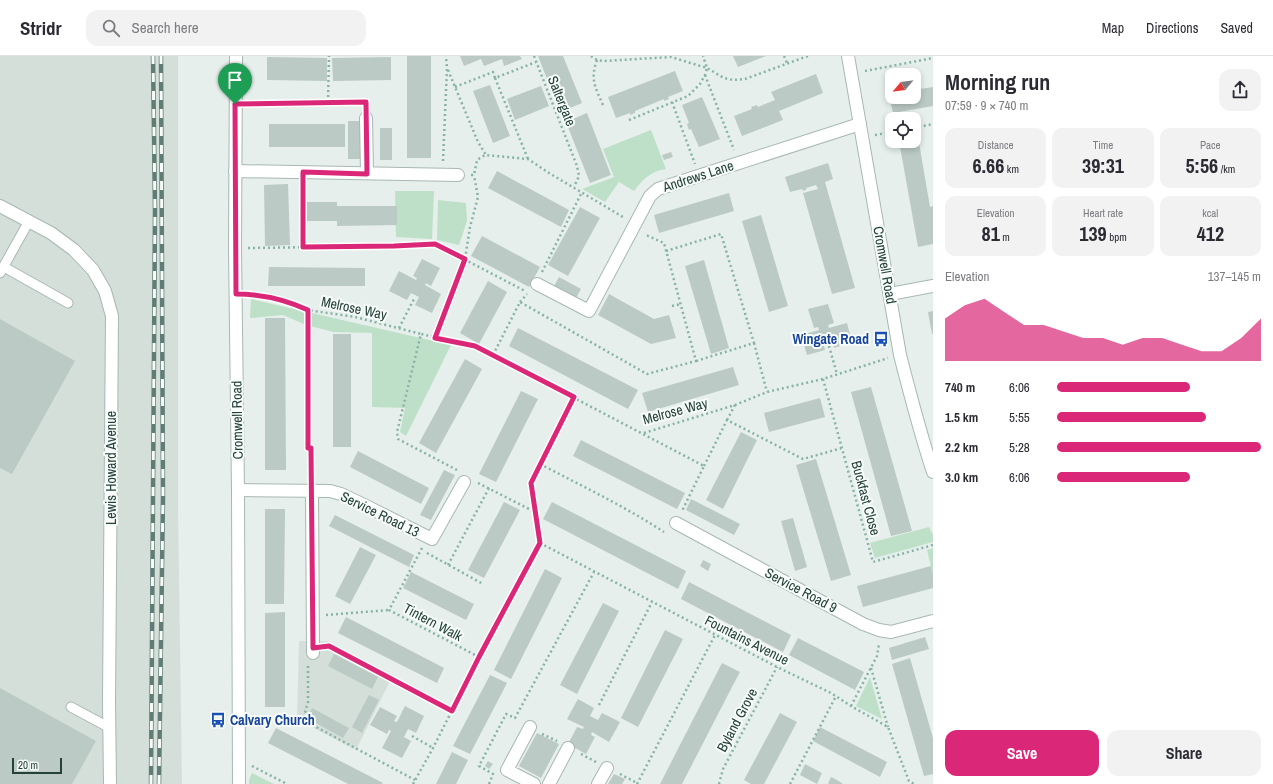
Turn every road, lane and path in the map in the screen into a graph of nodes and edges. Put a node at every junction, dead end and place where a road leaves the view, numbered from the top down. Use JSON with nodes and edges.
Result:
{"nodes":[{"id":1,"x":236,"y":56,"type":"edge"},
{"id":2,"x":329,"y":56,"type":"edge"},
{"id":3,"x":446,"y":56,"type":"edge"},
{"id":4,"x":534,"y":56,"type":"edge"},
{"id":5,"x":591,"y":56,"type":"edge"},
{"id":6,"x":703,"y":56,"type":"edge"},
{"id":7,"x":784,"y":56,"type":"edge"},
{"id":8,"x":808,"y":56,"type":"edge"},
{"id":9,"x":848,"y":56,"type":"edge"},
{"id":10,"x":637,"y":58,"type":"edge"},
{"id":11,"x":933,"y":58,"type":"edge"},
{"id":12,"x":597,"y":60,"type":"junction"},
{"id":13,"x":536,"y":62,"type":"junction"},
{"id":14,"x":787,"y":63,"type":"junction"},
{"id":15,"x":447,"y":68,"type":"junction"},
{"id":16,"x":707,"y":68,"type":"junction"},
{"id":17,"x":852,"y":74,"type":"junction"},
{"id":18,"x":705,"y":75,"type":"junction"},
{"id":19,"x":495,"y":78,"type":"junction"},
{"id":20,"x":456,"y":87,"type":"junction"},
{"id":21,"x":328,"y":102,"type":"junction"},
{"id":22,"x":672,"y":102,"type":"junction"},
{"id":23,"x":235,"y":104,"type":"junction"},
{"id":24,"x":603,"y":105,"type":"dead end"},
{"id":25,"x":366,"y":118,"type":"joint"},
{"id":26,"x":629,"y":120,"type":"dead end"},
{"id":27,"x":860,"y":124,"type":"junction"},
{"id":28,"x":933,"y":124,"type":"edge"},
{"id":29,"x":921,"y":127,"type":"edge"},
{"id":30,"x":486,"y":155,"type":"dead end"},
{"id":31,"x":528,"y":159,"type":"dead end"},
{"id":32,"x":738,"y":164,"type":"junction"},
{"id":33,"x":235,"y":171,"type":"junction"},
{"id":34,"x":303,"y":172,"type":"junction"},
{"id":35,"x":367,"y":174,"type":"junction"},
{"id":36,"x":442,"y":174,"type":"junction"},
{"id":37,"x":458,"y":175,"type":"dead end"},
{"id":38,"x":474,"y":175,"type":"dead end"},
{"id":39,"x":700,"y":176,"type":"junction"},
{"id":40,"x":574,"y":187,"type":"dead end"},
{"id":41,"x":582,"y":192,"type":"dead end"},
{"id":42,"x":0,"y":206,"type":"edge"},
{"id":43,"x":29,"y":221,"type":"junction"},
{"id":44,"x":303,"y":247,"type":"junction"},
{"id":45,"x":235,"y":248,"type":"junction"},
{"id":46,"x":666,"y":251,"type":"dead end"},
{"id":47,"x":465,"y":259,"type":"junction"},
{"id":48,"x":2,"y":270,"type":"edge"},
{"id":49,"x":933,"y":286,"type":"edge"},
{"id":50,"x":533,"y":288,"type":"junction"},
{"id":51,"x":236,"y":294,"type":"junction"},
{"id":52,"x":890,"y":294,"type":"junction"},
{"id":53,"x":414,"y":299,"type":"dead end"},
{"id":54,"x":520,"y":302,"type":"dead end"},
{"id":55,"x":68,"y":303,"type":"dead end"},
{"id":56,"x":680,"y":304,"type":"dead end"},
{"id":57,"x":672,"y":306,"type":"dead end"},
{"id":58,"x":308,"y":310,"type":"junction"},
{"id":59,"x":399,"y":328,"type":"junction"},
{"id":60,"x":421,"y":334,"type":"junction"},
{"id":61,"x":435,"y":338,"type":"junction"},
{"id":62,"x":754,"y":344,"type":"junction"},
{"id":63,"x":829,"y":346,"type":"dead end"},
{"id":64,"x":900,"y":354,"type":"junction"},
{"id":65,"x":696,"y":360,"type":"dead end"},
{"id":66,"x":837,"y":374,"type":"junction"},
{"id":67,"x":823,"y":379,"type":"junction"},
{"id":68,"x":767,"y":392,"type":"junction"},
{"id":69,"x":574,"y":397,"type":"junction"},
{"id":70,"x":735,"y":405,"type":"junction"},
{"id":71,"x":727,"y":420,"type":"junction"},
{"id":72,"x":644,"y":433,"type":"junction"},
{"id":73,"x":928,"y":442,"type":"edge"},
{"id":74,"x":842,"y":448,"type":"junction"},
{"id":75,"x":540,"y":464,"type":"junction"},
{"id":76,"x":704,"y":466,"type":"junction"},
{"id":77,"x":933,"y":472,"type":"edge"},
{"id":78,"x":467,"y":479,"type":"junction"},
{"id":79,"x":489,"y":488,"type":"junction"},
{"id":80,"x":238,"y":490,"type":"junction"},
{"id":81,"x":312,"y":491,"type":"junction"},
{"id":82,"x":535,"y":512,"type":"junction"},
{"id":83,"x":676,"y":523,"type":"junction"},
{"id":84,"x":428,"y":537,"type":"junction"},
{"id":85,"x":540,"y":543,"type":"junction"},
{"id":86,"x":933,"y":545,"type":"edge"},
{"id":87,"x":421,"y":550,"type":"junction"},
{"id":88,"x":448,"y":565,"type":"junction"},
{"id":89,"x":594,"y":572,"type":"junction"},
{"id":90,"x":483,"y":584,"type":"dead end"},
{"id":91,"x":652,"y":602,"type":"junction"},
{"id":92,"x":389,"y":610,"type":"junction"},
{"id":93,"x":312,"y":616,"type":"junction"},
{"id":94,"x":933,"y":621,"type":"edge"},
{"id":95,"x":891,"y":632,"type":"junction"},
{"id":96,"x":715,"y":635,"type":"junction"},
{"id":97,"x":313,"y":651,"type":"junction"},
{"id":98,"x":479,"y":657,"type":"junction"},
{"id":99,"x":777,"y":666,"type":"junction"},
{"id":100,"x":871,"y":667,"type":"junction"},
{"id":101,"x":836,"y":696,"type":"junction"},
{"id":102,"x":599,"y":705,"type":"dead end"},
{"id":103,"x":851,"y":706,"type":"junction"},
{"id":104,"x":71,"y":707,"type":"dead end"},
{"id":105,"x":452,"y":711,"type":"junction"},
{"id":106,"x":530,"y":727,"type":"dead end"},
{"id":107,"x":888,"y":727,"type":"junction"},
{"id":108,"x":110,"y":728,"type":"junction"},
{"id":109,"x":412,"y":736,"type":"dead end"},
{"id":110,"x":433,"y":748,"type":"junction"},
{"id":111,"x":568,"y":748,"type":"dead end"},
{"id":112,"x":239,"y":764,"type":"junction"},
{"id":113,"x":607,"y":768,"type":"dead end"},
{"id":114,"x":415,"y":780,"type":"junction"},
{"id":115,"x":110,"y":784,"type":"edge"},
{"id":116,"x":239,"y":784,"type":"edge"},
{"id":117,"x":287,"y":784,"type":"edge"},
{"id":118,"x":413,"y":784,"type":"edge"},
{"id":119,"x":489,"y":784,"type":"edge"},
{"id":120,"x":534,"y":784,"type":"edge"},
{"id":121,"x":549,"y":784,"type":"edge"},
{"id":122,"x":598,"y":784,"type":"edge"},
{"id":123,"x":637,"y":784,"type":"edge"},
{"id":124,"x":719,"y":784,"type":"edge"},
{"id":125,"x":790,"y":784,"type":"edge"},
{"id":126,"x":914,"y":784,"type":"edge"}],
"edges":[{"from":1,"to":23,"type":"street","name":"Cromwell Road"},
{"from":2,"to":21,"type":"path"},
{"from":3,"to":15,"type":"path"},
{"from":4,"to":13,"type":"path"},
{"from":5,"to":12,"type":"path"},
{"from":6,"to":16,"type":"path"},
{"from":7,"to":14,"type":"path"},
{"from":8,"to":14,"type":"path"},
{"from":9,"to":17,"type":"street","name":"Cromwell Road"},
{"from":10,"to":12,"type":"path"},
{"from":10,"to":16,"type":"path"},
{"from":11,"to":17,"type":"path"},
{"from":12,"to":24,"type":"path"},
{"from":13,"to":19,"type":"path","name":"Saltergate"},
{"from":13,"to":40,"type":"path","name":"Saltergate"},
{"from":14,"to":16,"type":"path"},
{"from":15,"to":20,"type":"path"},
{"from":15,"to":36,"type":"path"},
{"from":16,"to":18,"type":"path"},
{"from":17,"to":27,"type":"street","name":"Cromwell Road"},
{"from":18,"to":22,"type":"path"},
{"from":18,"to":32,"type":"path"},
{"from":19,"to":20,"type":"path","name":"Saltergate"},
{"from":19,"to":31,"type":"path"},
{"from":20,"to":30,"type":"path"},
{"from":21,"to":23,"type":"path"},
{"from":21,"to":25,"type":"path"},
{"from":22,"to":26,"type":"path"},
{"from":22,"to":39,"type":"path"},
{"from":23,"to":33,"type":"street","name":"Cromwell Road"},
{"from":25,"to":35,"type":"street"},
{"from":27,"to":32,"type":"street","name":"Andrews Lane"},
{"from":27,"to":52,"type":"street","name":"Cromwell Road"},
{"from":28,"to":29,"type":"path"},
{"from":32,"to":39,"type":"street","name":"Andrews Lane"},
{"from":33,"to":34,"type":"street"},
{"from":33,"to":45,"type":"street","name":"Cromwell Road"},
{"from":34,"to":35,"type":"street"},
{"from":34,"to":44,"type":"path"},
{"from":35,"to":36,"type":"street"},
{"from":36,"to":37,"type":"street"},
{"from":38,"to":47,"type":"path"},
{"from":39,"to":50,"type":"street","name":"Andrews Lane"},
{"from":41,"to":50,"type":"path"},
{"from":42,"to":43,"type":"street","name":"Lewis Howard Avenue"},
{"from":43,"to":48,"type":"lane"},
{"from":43,"to":108,"type":"street","name":"Lewis Howard Avenue"},
{"from":44,"to":45,"type":"path"},
{"from":44,"to":47,"type":"path"},
{"from":45,"to":51,"type":"street","name":"Cromwell Road"},
{"from":46,"to":62,"type":"path"},
{"from":47,"to":50,"type":"path"},
{"from":47,"to":61,"type":"path"},
{"from":48,"to":55,"type":"lane"},
{"from":49,"to":52,"type":"street"},
{"from":50,"to":54,"type":"path"},
{"from":51,"to":58,"type":"path","name":"Melrose Way"},
{"from":51,"to":80,"type":"street","name":"Cromwell Road"},
{"from":52,"to":64,"type":"street","name":"Cromwell Road"},
{"from":53,"to":59,"type":"path"},
{"from":56,"to":57,"type":"path"},
{"from":58,"to":59,"type":"path","name":"Melrose Way"},
{"from":58,"to":81,"type":"path"},
{"from":59,"to":60,"type":"path","name":"Melrose Way"},
{"from":60,"to":61,"type":"path","name":"Melrose Way"},
{"from":60,"to":78,"type":"path"},
{"from":61,"to":69,"type":"path","name":"Melrose Way"},
{"from":62,"to":65,"type":"path"},
{"from":62,"to":68,"type":"path"},
{"from":63,"to":66,"type":"path"},
{"from":64,"to":66,"type":"path","name":"Melrose Way"},
{"from":64,"to":73,"type":"street","name":"Cromwell Road"},
{"from":66,"to":67,"type":"path","name":"Melrose Way"},
{"from":67,"to":68,"type":"path","name":"Melrose Way"},
{"from":67,"to":74,"type":"path","name":"Buckfast Close"},
{"from":68,"to":70,"type":"path","name":"Melrose Way"},
{"from":69,"to":72,"type":"path","name":"Melrose Way"},
{"from":69,"to":75,"type":"path"},
{"from":70,"to":71,"type":"path"},
{"from":70,"to":72,"type":"path","name":"Melrose Way"},
{"from":71,"to":74,"type":"path"},
{"from":71,"to":76,"type":"path"},
{"from":72,"to":76,"type":"path"},
{"from":73,"to":77,"type":"street","name":"Cromwell Road"},
{"from":74,"to":86,"type":"path","name":"Buckfast Close"},
{"from":75,"to":82,"type":"path"},
{"from":75,"to":83,"type":"path"},
{"from":76,"to":83,"type":"path"},
{"from":78,"to":79,"type":"path"},
{"from":78,"to":84,"type":"street","name":"Service Road 13"},
{"from":79,"to":82,"type":"path"},
{"from":79,"to":88,"type":"path"},
{"from":80,"to":81,"type":"street","name":"Service Road 13"},
{"from":80,"to":112,"type":"street","name":"Cromwell Road"},
{"from":81,"to":84,"type":"street","name":"Service Road 13"},
{"from":81,"to":93,"type":"street"},
{"from":82,"to":85,"type":"path"},
{"from":83,"to":95,"type":"street","name":"Service Road 9"},
{"from":84,"to":87,"type":"path","name":"Tintern Walk"},
{"from":85,"to":89,"type":"path","name":"Fountains Avenue"},
{"from":85,"to":98,"type":"path"},
{"from":87,"to":88,"type":"path"},
{"from":87,"to":92,"type":"path","name":"Tintern Walk"},
{"from":88,"to":90,"type":"path"},
{"from":89,"to":91,"type":"path","name":"Fountains Avenue"},
{"from":89,"to":119,"type":"path"},
{"from":91,"to":96,"type":"path","name":"Fountains Avenue"},
{"from":91,"to":102,"type":"path"},
{"from":92,"to":93,"type":"path"},
{"from":92,"to":98,"type":"path","name":"Tintern Walk"},
{"from":93,"to":97,"type":"street"},
{"from":94,"to":95,"type":"street","name":"Service Road 9"},
{"from":95,"to":100,"type":"path"},
{"from":96,"to":99,"type":"path","name":"Fountains Avenue"},
{"from":96,"to":123,"type":"path"},
{"from":97,"to":105,"type":"path"},
{"from":97,"to":114,"type":"path"},
{"from":98,"to":105,"type":"path"},
{"from":99,"to":101,"type":"path","name":"Fountains Avenue"},
{"from":99,"to":124,"type":"path","name":"Byland Grove"},
{"from":100,"to":103,"type":"path"},
{"from":100,"to":107,"type":"path"},
{"from":101,"to":103,"type":"path","name":"Fountains Avenue"},
{"from":101,"to":125,"type":"path"},
{"from":103,"to":107,"type":"path","name":"Fountains Avenue"},
{"from":104,"to":108,"type":"lane"},
{"from":105,"to":110,"type":"path"},
{"from":106,"to":120,"type":"street"},
{"from":107,"to":126,"type":"path"},
{"from":108,"to":115,"type":"street","name":"Lewis Howard Avenue"},
{"from":109,"to":110,"type":"path"},
{"from":110,"to":114,"type":"path"},
{"from":111,"to":121,"type":"street"},
{"from":112,"to":116,"type":"street","name":"Cromwell Road"},
{"from":112,"to":117,"type":"path"},
{"from":113,"to":122,"type":"street"},
{"from":114,"to":118,"type":"path"}]}
